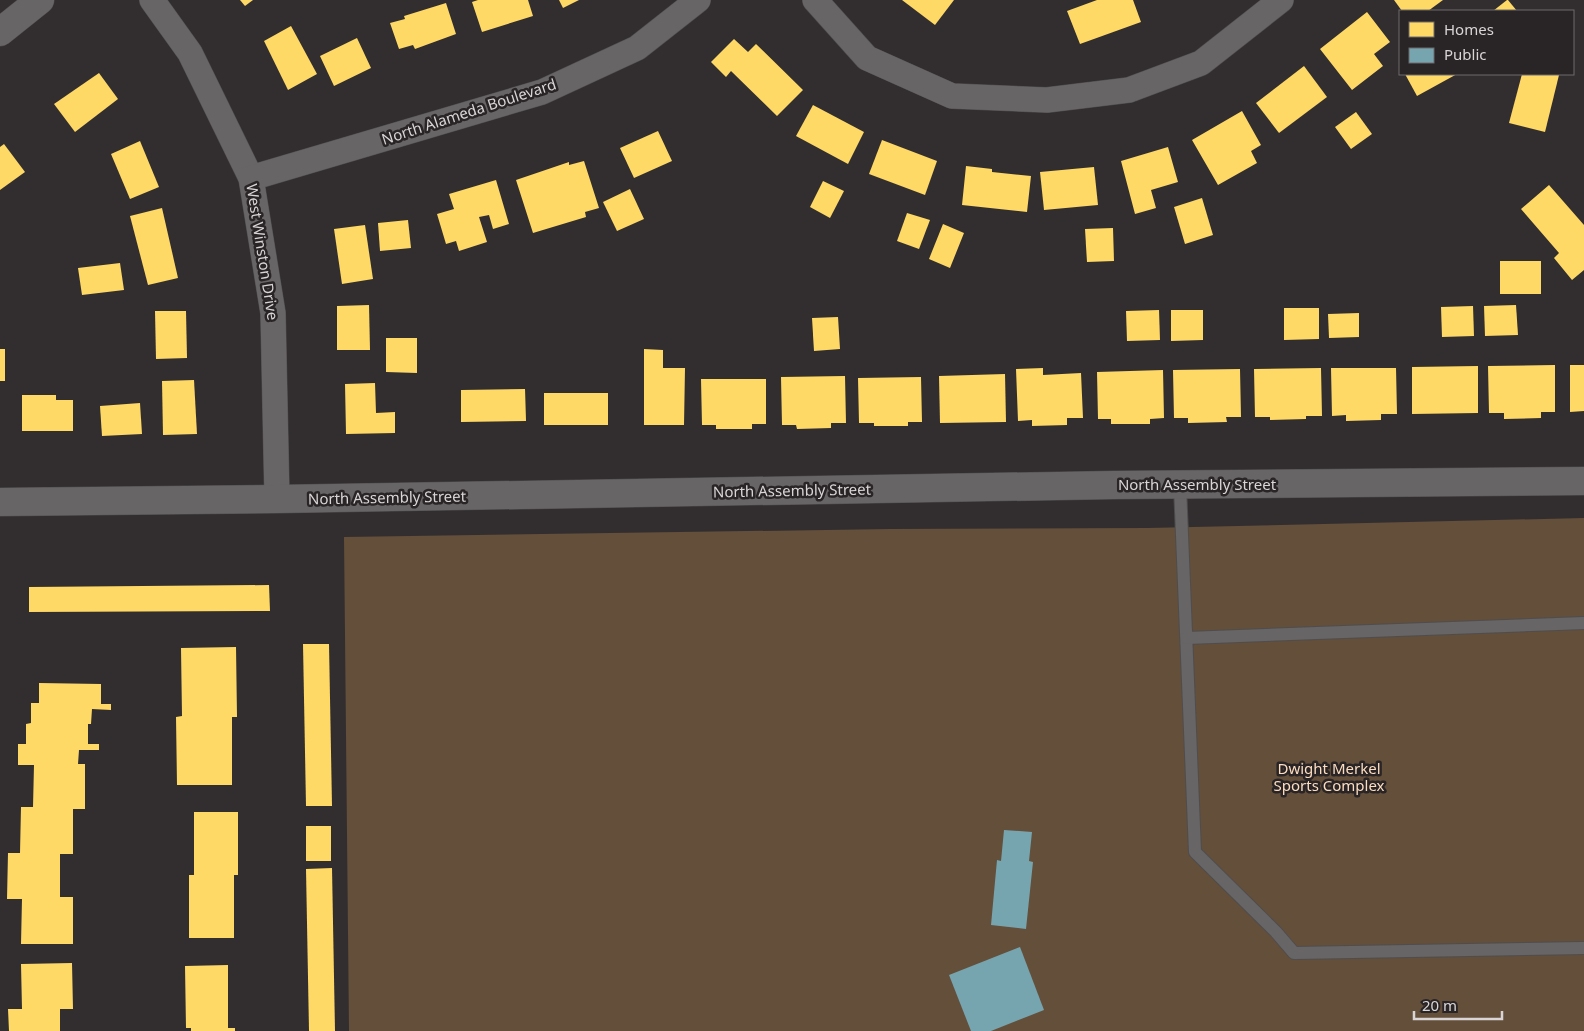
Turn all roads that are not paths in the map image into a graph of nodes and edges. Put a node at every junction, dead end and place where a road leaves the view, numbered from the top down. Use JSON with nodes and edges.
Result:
{"nodes":[{"id":1,"x":40,"y":0,"type":"edge"},
{"id":2,"x":152,"y":0,"type":"edge"},
{"id":3,"x":698,"y":0,"type":"edge"},
{"id":4,"x":815,"y":0,"type":"edge"},
{"id":5,"x":1282,"y":0,"type":"edge"},
{"id":6,"x":0,"y":32,"type":"edge"},
{"id":7,"x":251,"y":178,"type":"junction"},
{"id":8,"x":1584,"y":481,"type":"edge"},
{"id":9,"x":1180,"y":486,"type":"junction"},
{"id":10,"x":277,"y":499,"type":"junction"},
{"id":11,"x":0,"y":502,"type":"edge"},
{"id":12,"x":1584,"y":623,"type":"edge"},
{"id":13,"x":1187,"y":638,"type":"junction"},
{"id":14,"x":1584,"y":948,"type":"edge"}],
"edges":[{"from":1,"to":6,"type":"main road"},
{"from":2,"to":7,"type":"street","name":"West Winston Drive"},
{"from":3,"to":7,"type":"street","name":"North Alameda Boulevard"},
{"from":4,"to":5,"type":"street"},
{"from":7,"to":10,"type":"street","name":"West Winston Drive"},
{"from":8,"to":9,"type":"main road","name":"North Assembly Street"},
{"from":9,"to":10,"type":"main road","name":"North Assembly Street"},
{"from":9,"to":13,"type":"lane"},
{"from":10,"to":11,"type":"main road","name":"North Assembly Street"},
{"from":12,"to":13,"type":"lane"},
{"from":13,"to":14,"type":"lane"}]}
